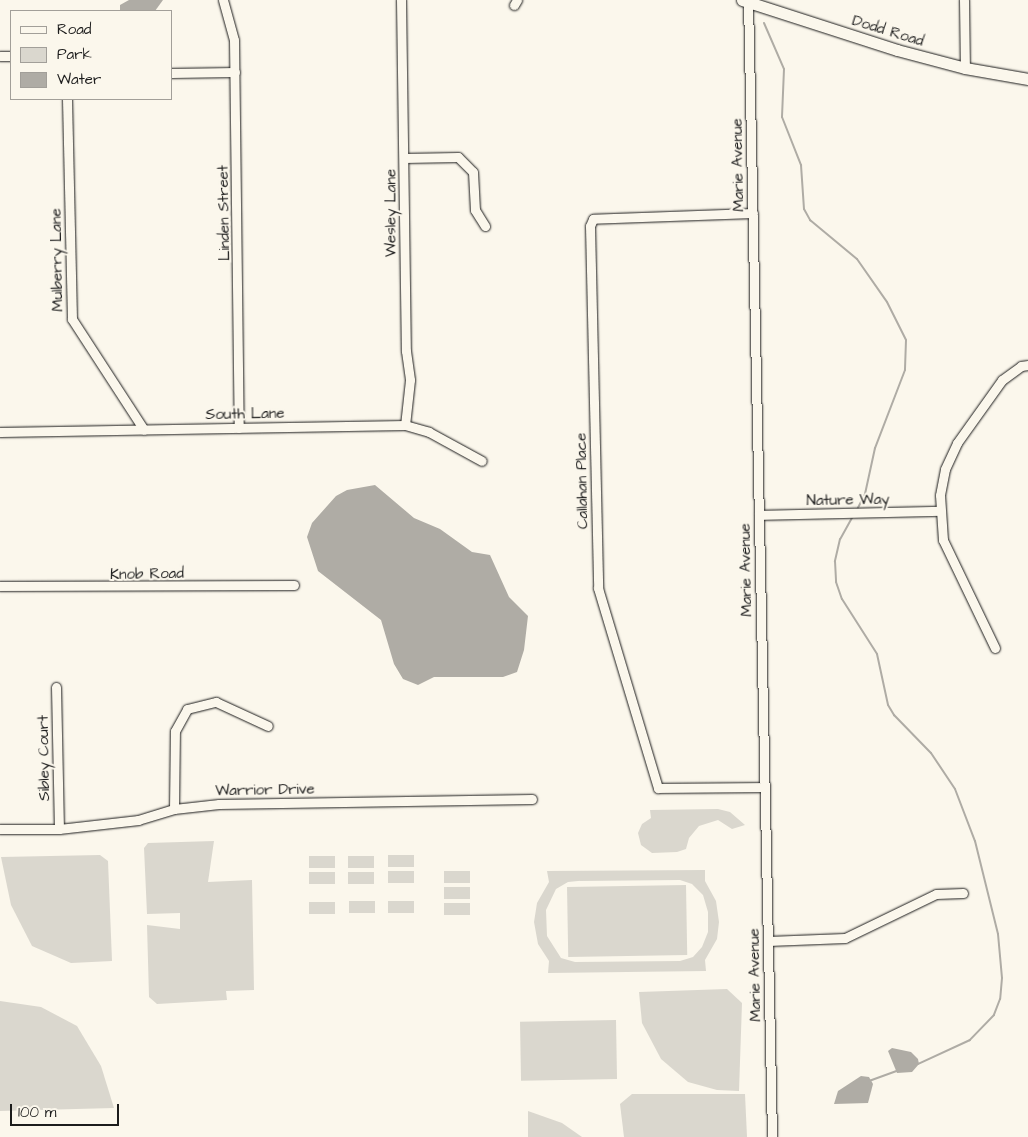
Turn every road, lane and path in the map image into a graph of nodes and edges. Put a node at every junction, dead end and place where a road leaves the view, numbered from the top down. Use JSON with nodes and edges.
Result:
{"nodes":[{"id":1,"x":223,"y":0,"type":"edge"},
{"id":2,"x":401,"y":0,"type":"edge"},
{"id":3,"x":964,"y":0,"type":"edge"},
{"id":4,"x":746,"y":1,"type":"edge"},
{"id":5,"x":965,"y":68,"type":"junction"},
{"id":6,"x":235,"y":72,"type":"junction"},
{"id":7,"x":172,"y":73,"type":"edge"},
{"id":8,"x":1028,"y":79,"type":"edge"},
{"id":9,"x":68,"y":100,"type":"edge"},
{"id":10,"x":404,"y":158,"type":"junction"},
{"id":11,"x":753,"y":213,"type":"junction"},
{"id":12,"x":485,"y":226,"type":"dead end"},
{"id":13,"x":1028,"y":365,"type":"edge"},
{"id":14,"x":405,"y":425,"type":"junction"},
{"id":15,"x":239,"y":428,"type":"junction"},
{"id":16,"x":144,"y":430,"type":"junction"},
{"id":17,"x":0,"y":432,"type":"edge"},
{"id":18,"x":482,"y":461,"type":"dead end"},
{"id":19,"x":938,"y":512,"type":"junction"},
{"id":20,"x":759,"y":515,"type":"junction"},
{"id":21,"x":294,"y":585,"type":"dead end"},
{"id":22,"x":0,"y":586,"type":"edge"},
{"id":23,"x":995,"y":648,"type":"dead end"},
{"id":24,"x":56,"y":687,"type":"dead end"},
{"id":25,"x":268,"y":726,"type":"dead end"},
{"id":26,"x":765,"y":787,"type":"junction"},
{"id":27,"x":532,"y":799,"type":"dead end"},
{"id":28,"x":174,"y":809,"type":"junction"},
{"id":29,"x":59,"y":829,"type":"junction"},
{"id":30,"x":0,"y":830,"type":"edge"},
{"id":31,"x":963,"y":893,"type":"dead end"},
{"id":32,"x":768,"y":940,"type":"junction"},
{"id":33,"x":772,"y":1137,"type":"edge"}],
"edges":[{"from":1,"to":6,"type":"street","name":"Linden Street"},
{"from":2,"to":10,"type":"street","name":"Wesley Lane"},
{"from":3,"to":5,"type":"street"},
{"from":4,"to":5,"type":"main road","name":"Dodd Road"},
{"from":4,"to":11,"type":"street","name":"Marie Avenue"},
{"from":5,"to":8,"type":"main road","name":"Dodd Road"},
{"from":6,"to":7,"type":"street"},
{"from":6,"to":15,"type":"street","name":"Linden Street"},
{"from":9,"to":16,"type":"street","name":"Mulberry Lane"},
{"from":10,"to":12,"type":"street"},
{"from":10,"to":14,"type":"street","name":"Wesley Lane"},
{"from":11,"to":20,"type":"street","name":"Marie Avenue"},
{"from":11,"to":26,"type":"street","name":"Callahan Place"},
{"from":13,"to":19,"type":"street"},
{"from":14,"to":15,"type":"street","name":"South Lane"},
{"from":14,"to":18,"type":"street","name":"South Lane"},
{"from":15,"to":16,"type":"street","name":"South Lane"},
{"from":16,"to":17,"type":"street","name":"South Lane"},
{"from":19,"to":20,"type":"street","name":"Nature Way"},
{"from":19,"to":23,"type":"street"},
{"from":20,"to":26,"type":"street","name":"Marie Avenue"},
{"from":21,"to":22,"type":"street","name":"Knob Road"},
{"from":24,"to":29,"type":"street","name":"Sibley Court"},
{"from":25,"to":28,"type":"street"},
{"from":26,"to":32,"type":"street","name":"Marie Avenue"},
{"from":27,"to":28,"type":"street","name":"Warrior Drive"},
{"from":28,"to":29,"type":"street","name":"Warrior Drive"},
{"from":29,"to":30,"type":"street","name":"Warrior Drive"},
{"from":31,"to":32,"type":"street"},
{"from":32,"to":33,"type":"street","name":"Marie Avenue"}]}
